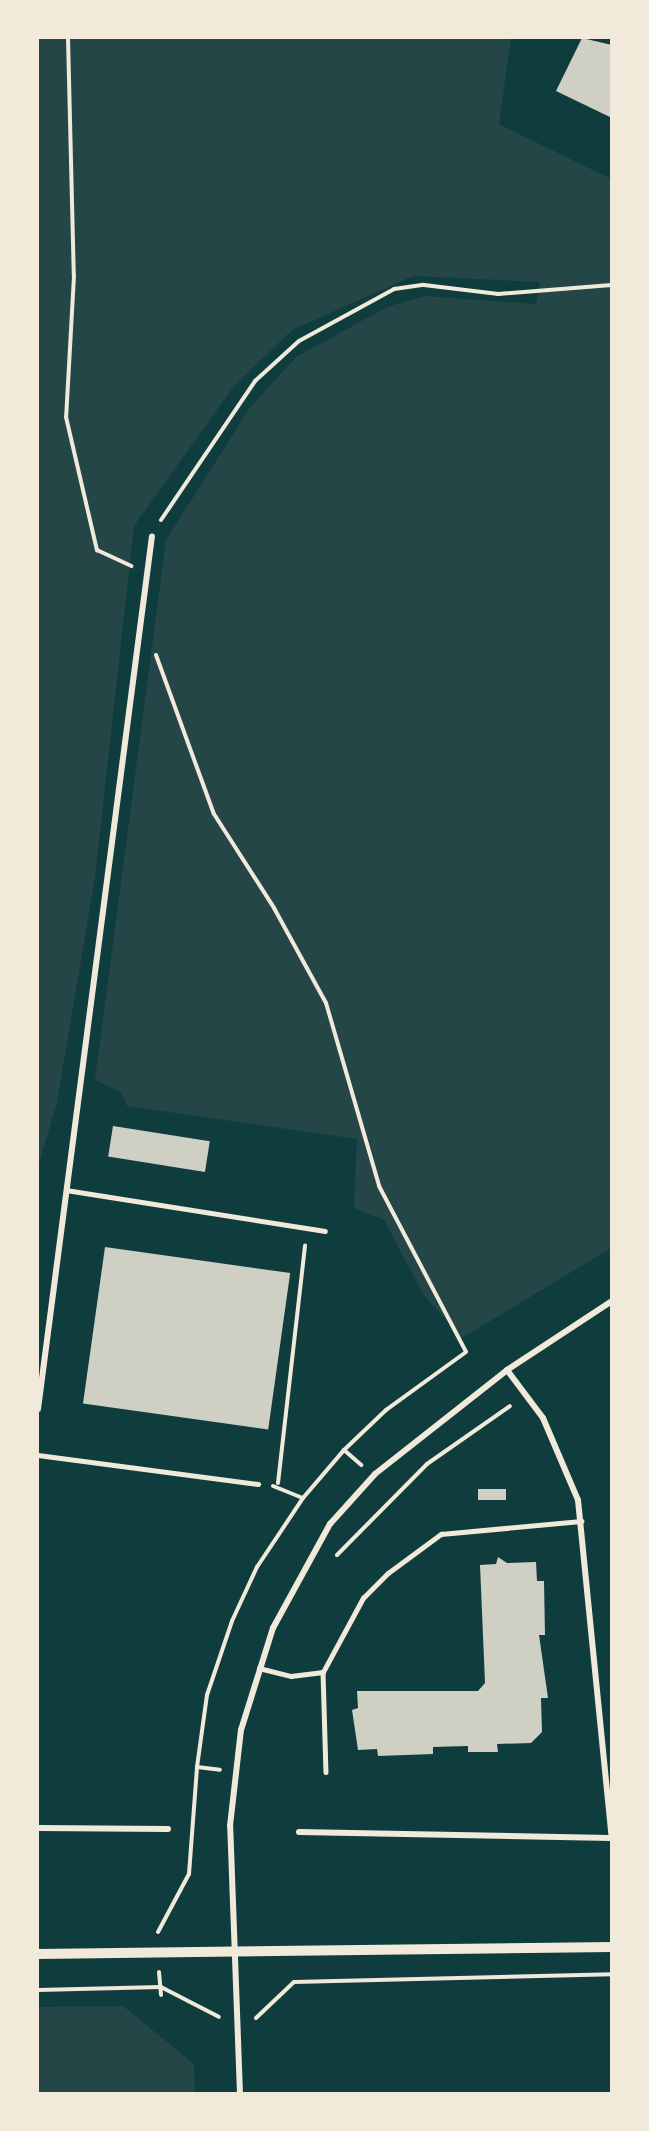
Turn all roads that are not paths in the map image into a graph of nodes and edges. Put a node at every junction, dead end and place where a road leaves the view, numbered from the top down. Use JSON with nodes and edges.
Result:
{"nodes":[{"id":1,"x":152,"y":536,"type":"road end"},
{"id":2,"x":66,"y":1190,"type":"junction"},
{"id":3,"x":325,"y":1231,"type":"dead end"},
{"id":4,"x":612,"y":1301,"type":"edge"},
{"id":5,"x":507,"y":1370,"type":"junction"},
{"id":6,"x":38,"y":1409,"type":"edge"},
{"id":7,"x":38,"y":1455,"type":"edge"},
{"id":8,"x":258,"y":1484,"type":"dead end"},
{"id":9,"x":581,"y":1521,"type":"junction"},
{"id":10,"x":259,"y":1668,"type":"junction"},
{"id":11,"x":323,"y":1672,"type":"junction"},
{"id":12,"x":326,"y":1772,"type":"dead end"},
{"id":13,"x":38,"y":1828,"type":"edge"},
{"id":14,"x":168,"y":1829,"type":"dead end"},
{"id":15,"x":299,"y":1832,"type":"dead end"},
{"id":16,"x":611,"y":1838,"type":"edge"},
{"id":17,"x":612,"y":1947,"type":"edge"},
{"id":18,"x":235,"y":1953,"type":"junction"},
{"id":19,"x":38,"y":1954,"type":"edge"},
{"id":20,"x":240,"y":2094,"type":"edge"}],
"edges":[{"from":1,"to":2,"type":"street"},
{"from":2,"to":3,"type":"lane"},
{"from":2,"to":6,"type":"street"},
{"from":4,"to":5,"type":"street"},
{"from":5,"to":9,"type":"street"},
{"from":5,"to":10,"type":"street"},
{"from":7,"to":8,"type":"lane"},
{"from":9,"to":11,"type":"lane"},
{"from":9,"to":16,"type":"street"},
{"from":10,"to":11,"type":"lane"},
{"from":10,"to":18,"type":"street"},
{"from":11,"to":12,"type":"lane"},
{"from":13,"to":14,"type":"street"},
{"from":15,"to":16,"type":"street"},
{"from":17,"to":18,"type":"street"},
{"from":18,"to":19,"type":"street"},
{"from":18,"to":20,"type":"street"}]}
